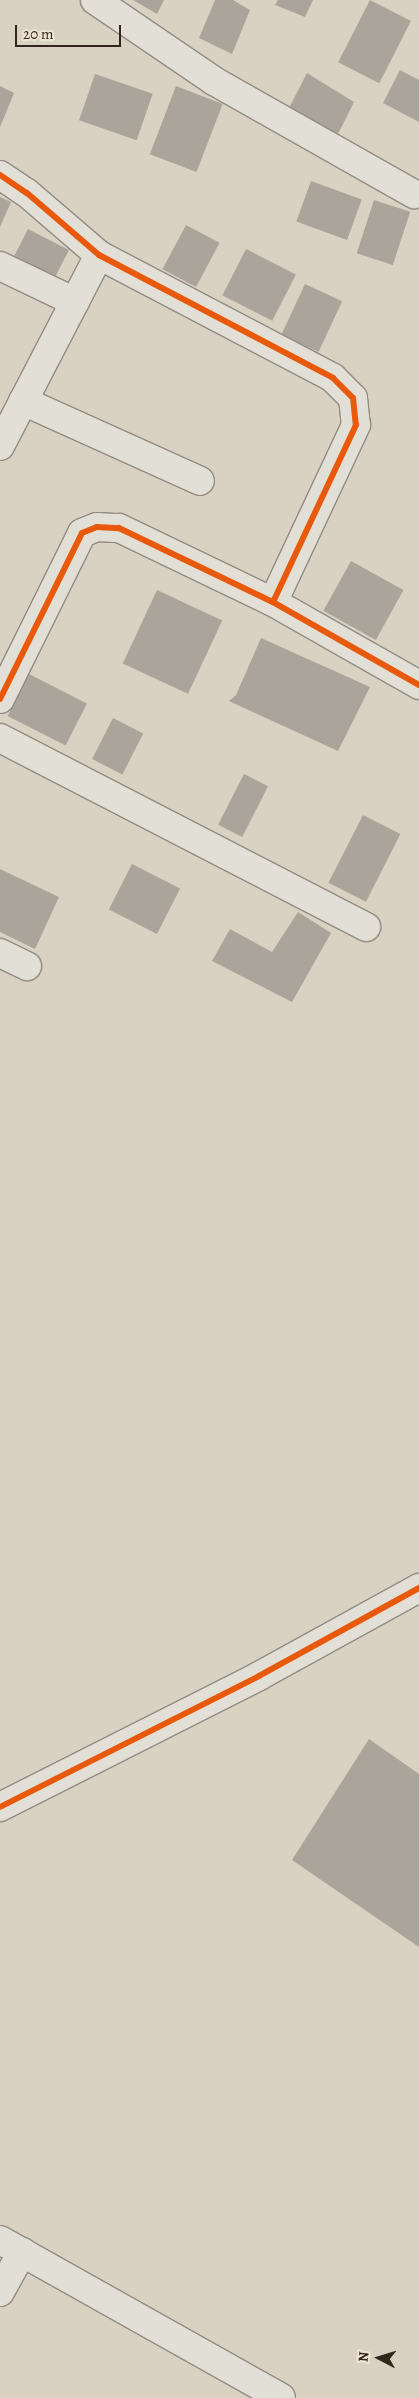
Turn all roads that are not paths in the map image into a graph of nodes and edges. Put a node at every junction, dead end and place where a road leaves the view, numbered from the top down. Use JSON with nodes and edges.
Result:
{"nodes":[{"id":1,"x":95,"y":0,"type":"edge"},
{"id":2,"x":0,"y":175,"type":"edge"},
{"id":3,"x":414,"y":194,"type":"dead end"},
{"id":4,"x":99,"y":255,"type":"junction"},
{"id":5,"x":0,"y":266,"type":"edge"},
{"id":6,"x":75,"y":302,"type":"junction"},
{"id":7,"x":23,"y":402,"type":"junction"},
{"id":8,"x":0,"y":446,"type":"edge"},
{"id":9,"x":200,"y":481,"type":"dead end"},
{"id":10,"x":273,"y":602,"type":"junction"},
{"id":11,"x":419,"y":685,"type":"edge"},
{"id":12,"x":0,"y":698,"type":"edge"},
{"id":13,"x":0,"y":738,"type":"edge"},
{"id":14,"x":366,"y":927,"type":"dead end"},
{"id":15,"x":0,"y":953,"type":"edge"},
{"id":16,"x":27,"y":966,"type":"dead end"},
{"id":17,"x":419,"y":1588,"type":"edge"},
{"id":18,"x":0,"y":1808,"type":"edge"},
{"id":19,"x":11,"y":2246,"type":"edge"},
{"id":20,"x":0,"y":2292,"type":"edge"},
{"id":21,"x":281,"y":2398,"type":"edge"}],
"edges":[{"from":1,"to":3,"type":"street"},
{"from":2,"to":4,"type":"street"},
{"from":4,"to":6,"type":"street"},
{"from":4,"to":10,"type":"street"},
{"from":5,"to":6,"type":"street"},
{"from":6,"to":7,"type":"street"},
{"from":7,"to":8,"type":"street"},
{"from":7,"to":9,"type":"street"},
{"from":10,"to":11,"type":"street"},
{"from":10,"to":12,"type":"street"},
{"from":13,"to":14,"type":"street"},
{"from":15,"to":16,"type":"street"},
{"from":17,"to":18,"type":"street"},
{"from":19,"to":20,"type":"street"},
{"from":19,"to":21,"type":"street"}]}
